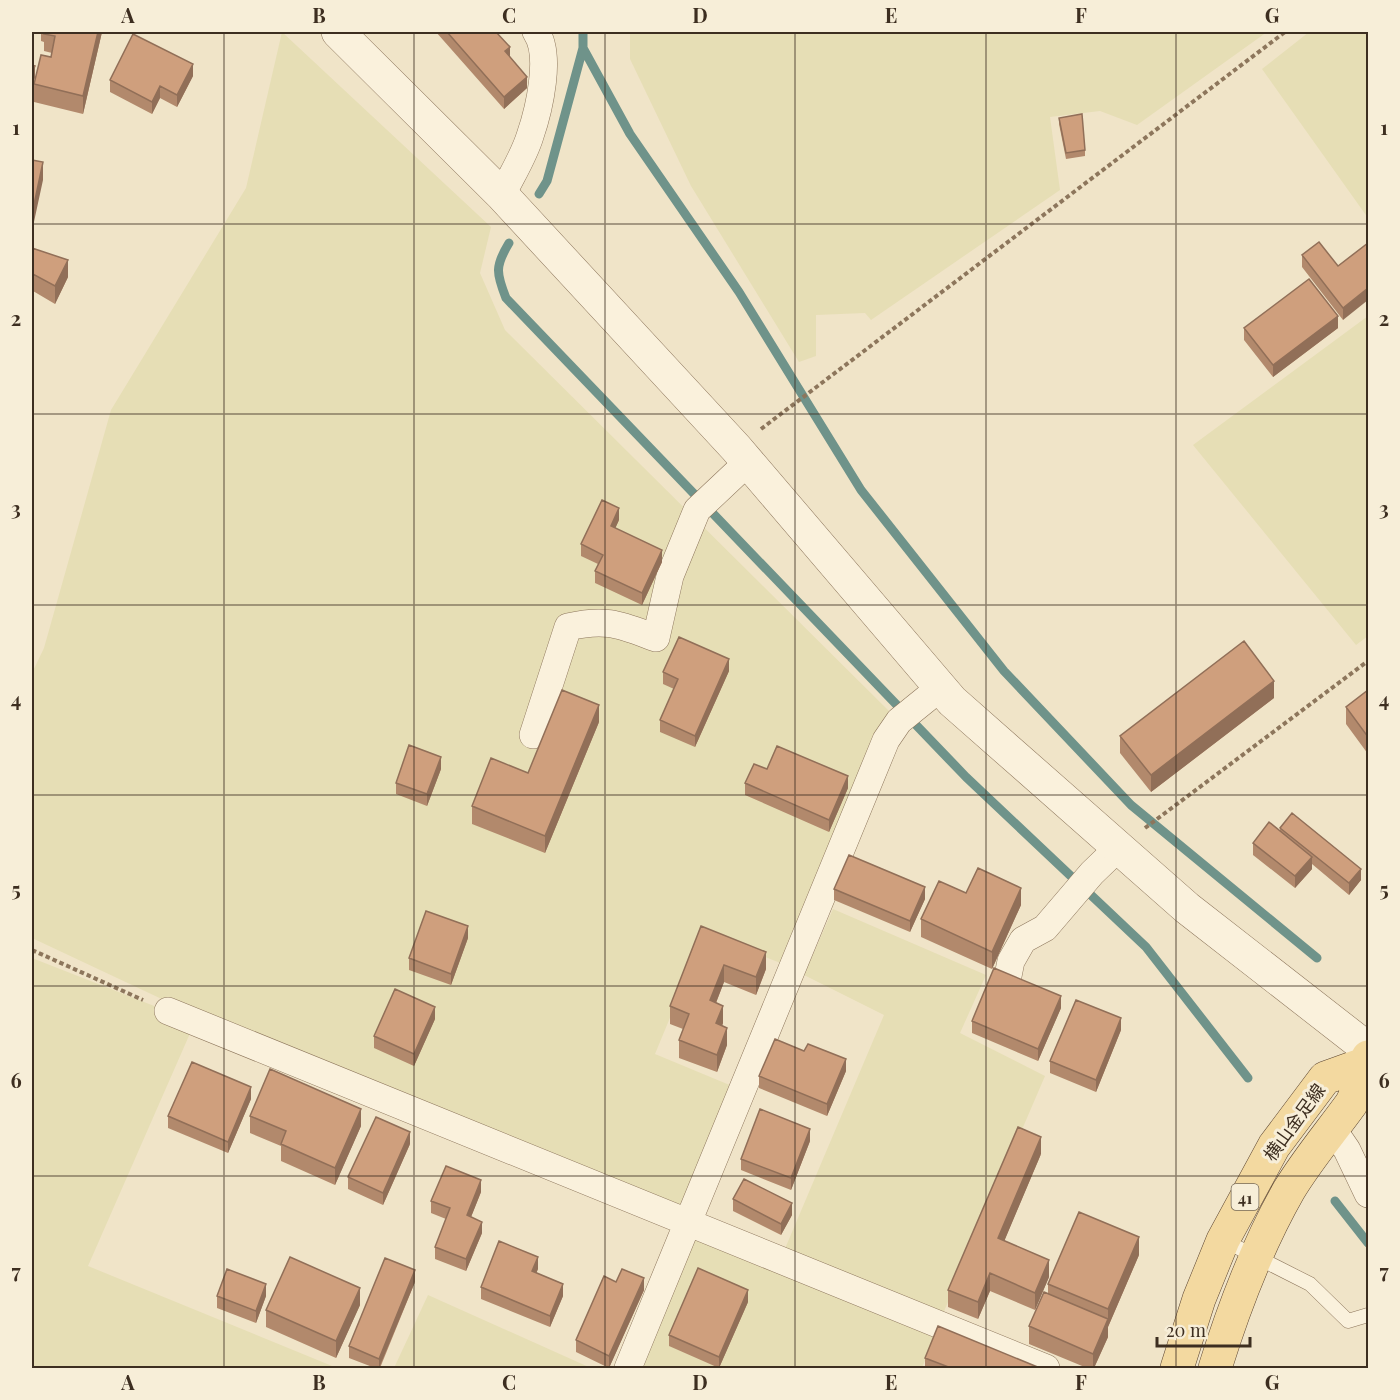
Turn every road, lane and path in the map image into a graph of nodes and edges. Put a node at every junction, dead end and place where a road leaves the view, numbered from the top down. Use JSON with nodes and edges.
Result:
{"nodes":[{"id":1,"x":338,"y":32,"type":"edge"},
{"id":2,"x":536,"y":32,"type":"edge"},
{"id":3,"x":1285,"y":32,"type":"edge"},
{"id":4,"x":502,"y":195,"type":"junction"},
{"id":5,"x":742,"y":455,"type":"junction"},
{"id":6,"x":1368,"y":661,"type":"edge"},
{"id":7,"x":920,"y":704,"type":"junction"},
{"id":8,"x":533,"y":735,"type":"dead end"},
{"id":9,"x":1118,"y":848,"type":"junction"},
{"id":10,"x":32,"y":950,"type":"edge"},
{"id":11,"x":1006,"y":986,"type":"edge"},
{"id":12,"x":168,"y":1011,"type":"joint"},
{"id":13,"x":1367,"y":1057,"type":"edge"},
{"id":14,"x":1332,"y":1128,"type":"junction"},
{"id":15,"x":1368,"y":1194,"type":"edge"},
{"id":16,"x":686,"y":1222,"type":"junction"},
{"id":17,"x":1223,"y":1240,"type":"junction"},
{"id":18,"x":1256,"y":1257,"type":"junction"},
{"id":19,"x":1368,"y":1316,"type":"edge"},
{"id":20,"x":628,"y":1368,"type":"edge"},
{"id":21,"x":1046,"y":1368,"type":"edge"},
{"id":22,"x":1177,"y":1368,"type":"edge"},
{"id":23,"x":1215,"y":1368,"type":"edge"}],
"edges":[{"from":1,"to":4,"type":"street"},
{"from":2,"to":4,"type":"street"},
{"from":3,"to":5,"type":"path"},
{"from":4,"to":5,"type":"street"},
{"from":5,"to":7,"type":"street"},
{"from":5,"to":8,"type":"street"},
{"from":6,"to":9,"type":"path"},
{"from":7,"to":9,"type":"street"},
{"from":7,"to":16,"type":"street"},
{"from":9,"to":11,"type":"street"},
{"from":9,"to":13,"type":"street"},
{"from":10,"to":12,"type":"path"},
{"from":12,"to":16,"type":"street"},
{"from":13,"to":14,"type":"main road","name":"横山金足線","number":"41"},
{"from":13,"to":17,"type":"main road","name":"横山金足線","number":"41"},
{"from":14,"to":15,"type":"street"},
{"from":14,"to":18,"type":"main road","name":"横山金足線","number":"41"},
{"from":16,"to":20,"type":"street"},
{"from":16,"to":21,"type":"street"},
{"from":17,"to":18,"type":"lane"},
{"from":17,"to":22,"type":"main road","name":"横山金足線","number":"41"},
{"from":18,"to":19,"type":"lane"},
{"from":18,"to":23,"type":"main road","name":"横山金足線","number":"41"}]}
